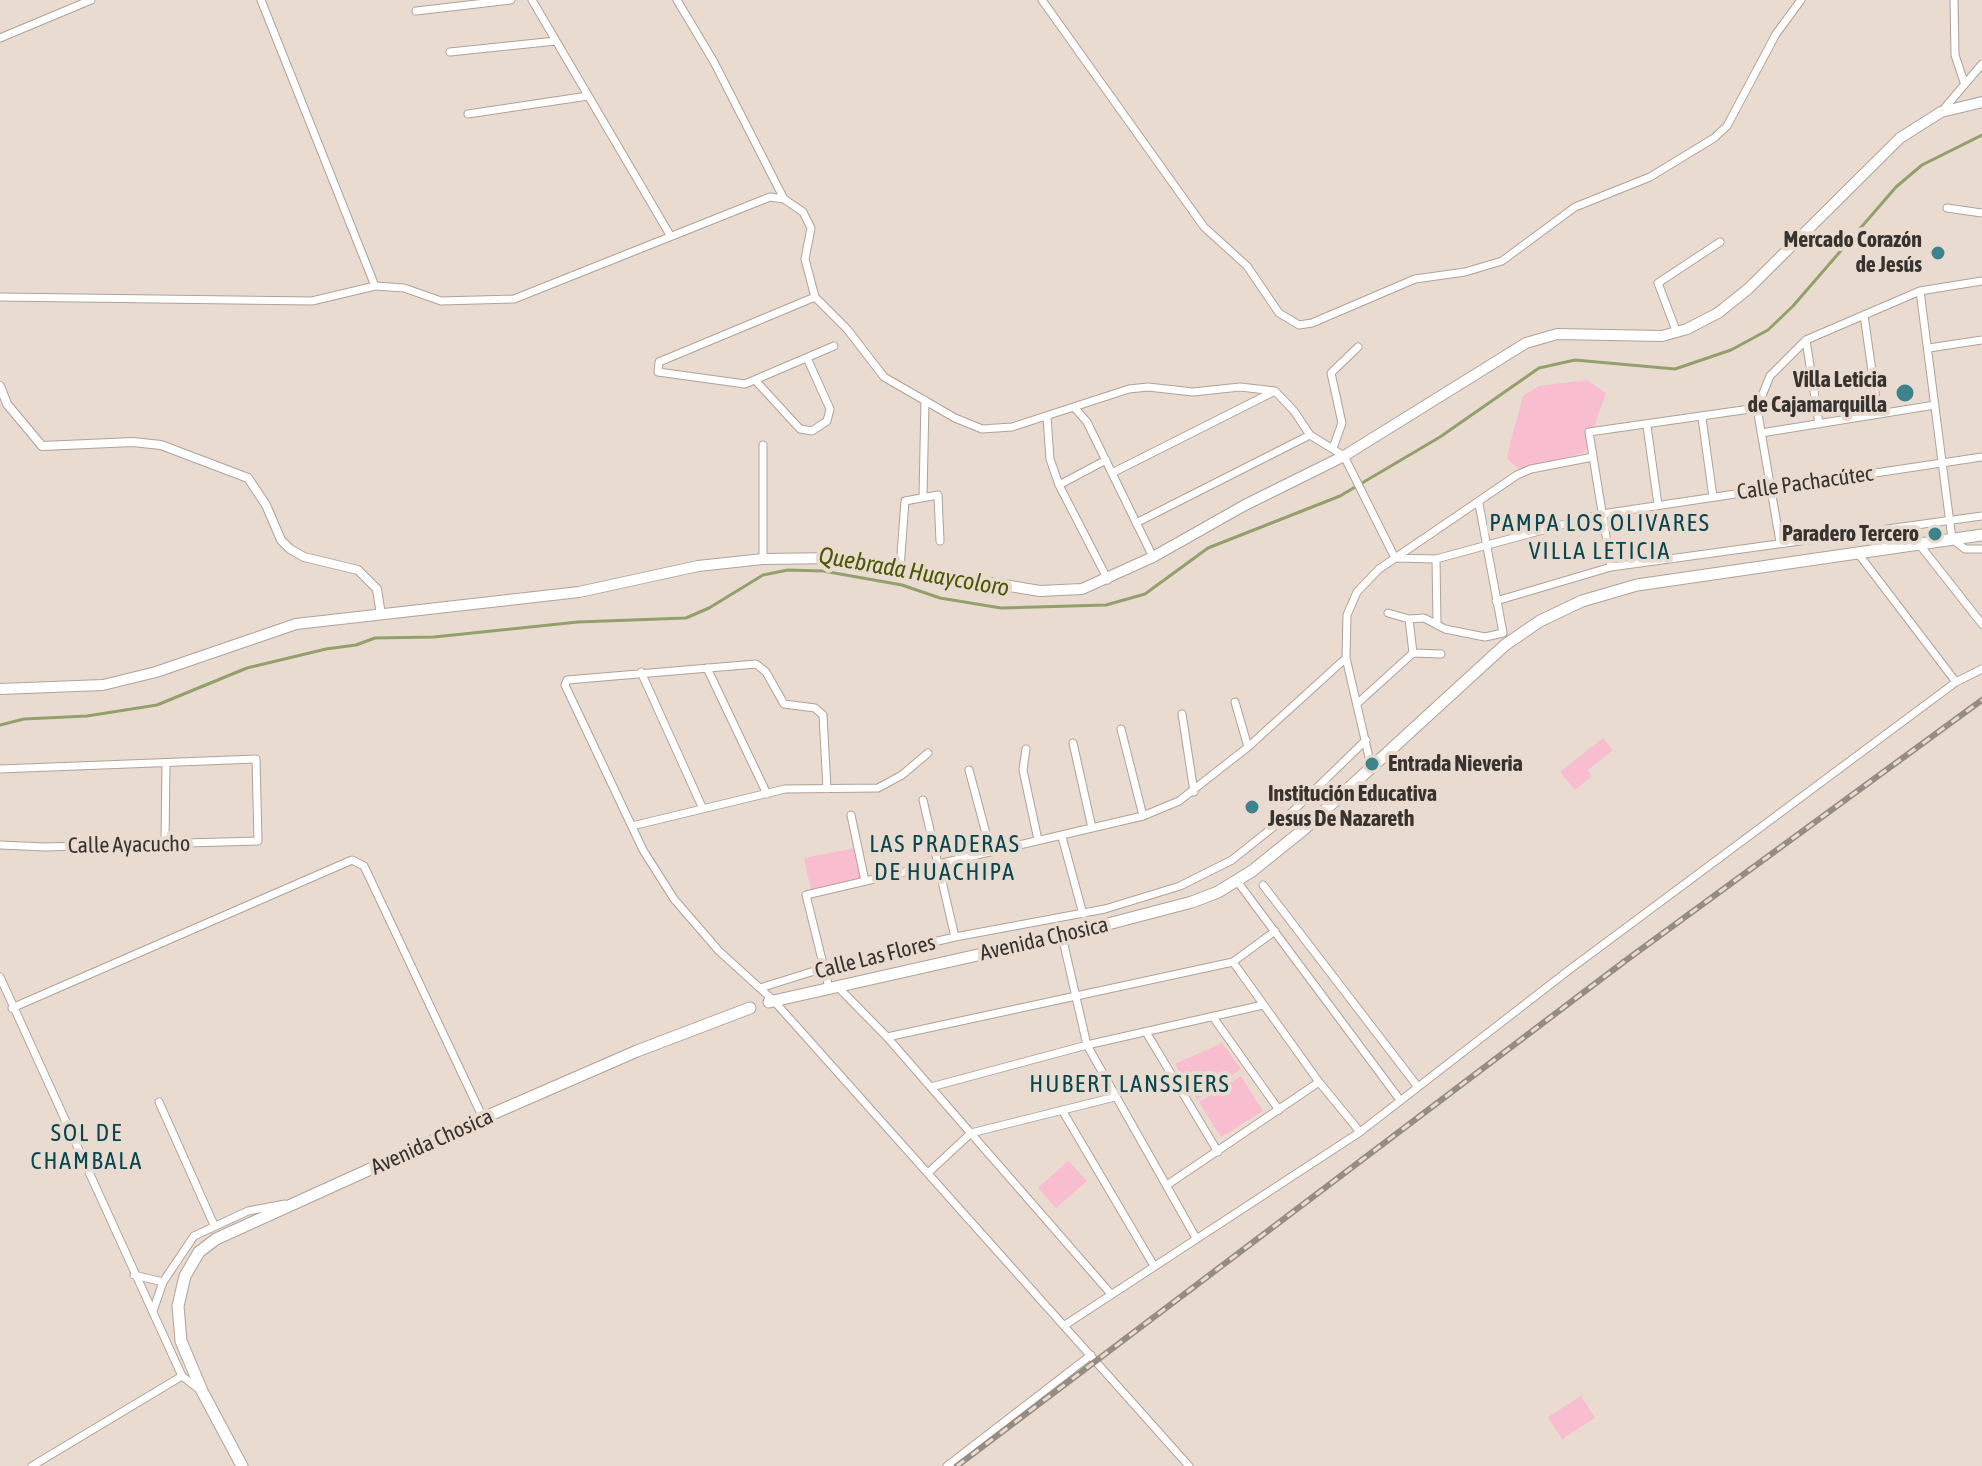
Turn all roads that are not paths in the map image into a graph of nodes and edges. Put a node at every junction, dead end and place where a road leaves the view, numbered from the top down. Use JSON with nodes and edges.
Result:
{"nodes":[{"id":1,"x":91,"y":0,"type":"edge"},
{"id":2,"x":261,"y":0,"type":"edge"},
{"id":3,"x":511,"y":0,"type":"edge"},
{"id":4,"x":532,"y":0,"type":"edge"},
{"id":5,"x":677,"y":0,"type":"edge"},
{"id":6,"x":1042,"y":0,"type":"edge"},
{"id":7,"x":1801,"y":0,"type":"edge"},
{"id":8,"x":1954,"y":0,"type":"edge"},
{"id":9,"x":416,"y":11,"type":"dead end"},
{"id":10,"x":0,"y":38,"type":"edge"},
{"id":11,"x":556,"y":41,"type":"junction"},
{"id":12,"x":450,"y":52,"type":"dead end"},
{"id":13,"x":1982,"y":64,"type":"edge"},
{"id":14,"x":1964,"y":82,"type":"junction"},
{"id":15,"x":588,"y":96,"type":"junction"},
{"id":16,"x":1982,"y":102,"type":"edge"},
{"id":17,"x":1941,"y":112,"type":"junction"},
{"id":18,"x":468,"y":114,"type":"dead end"},
{"id":19,"x":784,"y":199,"type":"junction"},
{"id":20,"x":1947,"y":208,"type":"dead end"},
{"id":21,"x":1982,"y":213,"type":"edge"},
{"id":22,"x":670,"y":235,"type":"junction"},
{"id":23,"x":1720,"y":242,"type":"dead end"},
{"id":24,"x":1982,"y":281,"type":"edge"},
{"id":25,"x":375,"y":286,"type":"junction"},
{"id":26,"x":1920,"y":291,"type":"junction"},
{"id":27,"x":0,"y":297,"type":"edge"},
{"id":28,"x":815,"y":297,"type":"junction"},
{"id":29,"x":1864,"y":315,"type":"junction"},
{"id":30,"x":1677,"y":333,"type":"junction"},
{"id":31,"x":1806,"y":340,"type":"junction"},
{"id":32,"x":1982,"y":340,"type":"edge"},
{"id":33,"x":834,"y":346,"type":"dead end"},
{"id":34,"x":1358,"y":347,"type":"dead end"},
{"id":35,"x":1929,"y":348,"type":"junction"},
{"id":36,"x":807,"y":358,"type":"junction"},
{"id":37,"x":755,"y":380,"type":"junction"},
{"id":38,"x":0,"y":386,"type":"edge"},
{"id":39,"x":1275,"y":391,"type":"junction"},
{"id":40,"x":925,"y":400,"type":"junction"},
{"id":41,"x":1935,"y":405,"type":"junction"},
{"id":42,"x":1074,"y":407,"type":"junction"},
{"id":43,"x":1757,"y":408,"type":"junction"},
{"id":44,"x":1878,"y":413,"type":"junction"},
{"id":45,"x":1047,"y":417,"type":"junction"},
{"id":46,"x":1702,"y":418,"type":"junction"},
{"id":47,"x":1819,"y":424,"type":"junction"},
{"id":48,"x":1647,"y":426,"type":"junction"},
{"id":49,"x":1761,"y":433,"type":"junction"},
{"id":50,"x":1310,"y":435,"type":"junction"},
{"id":51,"x":763,"y":445,"type":"dead end"},
{"id":52,"x":1333,"y":448,"type":"junction"},
{"id":53,"x":1344,"y":456,"type":"junction"},
{"id":54,"x":1593,"y":457,"type":"junction"},
{"id":55,"x":1982,"y":457,"type":"edge"},
{"id":56,"x":1106,"y":460,"type":"junction"},
{"id":57,"x":1941,"y":463,"type":"junction"},
{"id":58,"x":1112,"y":473,"type":"junction"},
{"id":59,"x":1059,"y":485,"type":"junction"},
{"id":60,"x":1771,"y":488,"type":"junction"},
{"id":61,"x":923,"y":497,"type":"junction"},
{"id":62,"x":1713,"y":497,"type":"junction"},
{"id":63,"x":1479,"y":504,"type":"junction"},
{"id":64,"x":1658,"y":505,"type":"junction"},
{"id":65,"x":1602,"y":514,"type":"junction"},
{"id":66,"x":1982,"y":516,"type":"edge"},
{"id":67,"x":1950,"y":520,"type":"junction"},
{"id":68,"x":1136,"y":523,"type":"junction"},
{"id":69,"x":1982,"y":535,"type":"edge"},
{"id":70,"x":1952,"y":539,"type":"junction"},
{"id":71,"x":940,"y":541,"type":"dead end"},
{"id":72,"x":1780,"y":542,"type":"junction"},
{"id":73,"x":1919,"y":544,"type":"junction"},
{"id":74,"x":1485,"y":545,"type":"junction"},
{"id":75,"x":1982,"y":549,"type":"edge"},
{"id":76,"x":1857,"y":552,"type":"junction"},
{"id":77,"x":1153,"y":557,"type":"junction"},
{"id":78,"x":1395,"y":558,"type":"junction"},
{"id":79,"x":763,"y":559,"type":"junction"},
{"id":80,"x":1436,"y":559,"type":"junction"},
{"id":81,"x":1611,"y":567,"type":"junction"},
{"id":82,"x":900,"y":568,"type":"junction"},
{"id":83,"x":1108,"y":580,"type":"junction"},
{"id":84,"x":1496,"y":601,"type":"junction"},
{"id":85,"x":1388,"y":613,"type":"dead end"},
{"id":86,"x":381,"y":615,"type":"junction"},
{"id":87,"x":1409,"y":619,"type":"junction"},
{"id":88,"x":1982,"y":624,"type":"edge"},
{"id":89,"x":1437,"y":625,"type":"junction"},
{"id":90,"x":1413,"y":653,"type":"junction"},
{"id":91,"x":1441,"y":654,"type":"dead end"},
{"id":92,"x":1346,"y":658,"type":"junction"},
{"id":93,"x":707,"y":668,"type":"junction"},
{"id":94,"x":1982,"y":669,"type":"edge"},
{"id":95,"x":641,"y":672,"type":"junction"},
{"id":96,"x":1956,"y":682,"type":"junction"},
{"id":97,"x":0,"y":689,"type":"edge"},
{"id":98,"x":1235,"y":702,"type":"dead end"},
{"id":99,"x":1359,"y":702,"type":"junction"},
{"id":100,"x":1182,"y":714,"type":"dead end"},
{"id":101,"x":1121,"y":729,"type":"dead end"},
{"id":102,"x":1366,"y":740,"type":"junction"},
{"id":103,"x":1073,"y":743,"type":"dead end"},
{"id":104,"x":1248,"y":747,"type":"junction"},
{"id":105,"x":1026,"y":749,"type":"dead end"},
{"id":106,"x":928,"y":753,"type":"dead end"},
{"id":107,"x":166,"y":763,"type":"junction"},
{"id":108,"x":1371,"y":766,"type":"junction"},
{"id":109,"x":0,"y":769,"type":"edge"},
{"id":110,"x":969,"y":770,"type":"dead end"},
{"id":111,"x":827,"y":789,"type":"junction"},
{"id":112,"x":1194,"y":792,"type":"junction"},
{"id":113,"x":767,"y":794,"type":"junction"},
{"id":114,"x":923,"y":800,"type":"dead end"},
{"id":115,"x":703,"y":809,"type":"junction"},
{"id":116,"x":851,"y":815,"type":"dead end"},
{"id":117,"x":1143,"y":816,"type":"junction"},
{"id":118,"x":632,"y":826,"type":"junction"},
{"id":119,"x":1092,"y":828,"type":"junction"},
{"id":120,"x":1062,"y":837,"type":"junction"},
{"id":121,"x":1038,"y":840,"type":"junction"},
{"id":122,"x":0,"y":845,"type":"edge"},
{"id":123,"x":165,"y":845,"type":"junction"},
{"id":124,"x":991,"y":852,"type":"junction"},
{"id":125,"x":938,"y":865,"type":"junction"},
{"id":126,"x":865,"y":881,"type":"junction"},
{"id":127,"x":1237,"y":881,"type":"junction"},
{"id":128,"x":1263,"y":885,"type":"dead end"},
{"id":129,"x":1083,"y":914,"type":"junction"},
{"id":130,"x":1275,"y":931,"type":"junction"},
{"id":131,"x":1062,"y":936,"type":"junction"},
{"id":132,"x":955,"y":937,"type":"junction"},
{"id":133,"x":1233,"y":962,"type":"junction"},
{"id":134,"x":824,"y":968,"type":"junction"},
{"id":135,"x":0,"y":977,"type":"edge"},
{"id":136,"x":833,"y":987,"type":"junction"},
{"id":137,"x":760,"y":988,"type":"junction"},
{"id":138,"x":1075,"y":995,"type":"junction"},
{"id":139,"x":772,"y":1002,"type":"junction"},
{"id":140,"x":1263,"y":1005,"type":"junction"},
{"id":141,"x":12,"y":1008,"type":"junction"},
{"id":142,"x":750,"y":1008,"type":"joint"},
{"id":143,"x":1213,"y":1017,"type":"junction"},
{"id":144,"x":1146,"y":1032,"type":"junction"},
{"id":145,"x":887,"y":1037,"type":"junction"},
{"id":146,"x":1087,"y":1045,"type":"junction"},
{"id":147,"x":1319,"y":1082,"type":"junction"},
{"id":148,"x":931,"y":1087,"type":"junction"},
{"id":149,"x":1418,"y":1087,"type":"junction"},
{"id":150,"x":1115,"y":1097,"type":"junction"},
{"id":151,"x":1400,"y":1100,"type":"junction"},
{"id":152,"x":159,"y":1102,"type":"dead end"},
{"id":153,"x":1062,"y":1110,"type":"junction"},
{"id":154,"x":1279,"y":1110,"type":"junction"},
{"id":155,"x":483,"y":1118,"type":"junction"},
{"id":156,"x":1360,"y":1132,"type":"junction"},
{"id":157,"x":971,"y":1133,"type":"junction"},
{"id":158,"x":1218,"y":1152,"type":"junction"},
{"id":159,"x":928,"y":1173,"type":"junction"},
{"id":160,"x":1167,"y":1185,"type":"junction"},
{"id":161,"x":298,"y":1201,"type":"junction"},
{"id":162,"x":214,"y":1225,"type":"junction"},
{"id":163,"x":1196,"y":1238,"type":"junction"},
{"id":164,"x":1154,"y":1266,"type":"junction"},
{"id":165,"x":133,"y":1275,"type":"junction"},
{"id":166,"x":163,"y":1282,"type":"junction"},
{"id":167,"x":1111,"y":1294,"type":"junction"},
{"id":168,"x":153,"y":1312,"type":"junction"},
{"id":169,"x":1065,"y":1325,"type":"junction"},
{"id":170,"x":1091,"y":1355,"type":"junction"},
{"id":171,"x":182,"y":1376,"type":"junction"},
{"id":172,"x":202,"y":1391,"type":"junction"},
{"id":173,"x":32,"y":1466,"type":"edge"},
{"id":174,"x":242,"y":1466,"type":"edge"},
{"id":175,"x":947,"y":1466,"type":"edge"},
{"id":176,"x":1188,"y":1466,"type":"edge"}],
"edges":[{"from":1,"to":10,"type":"street"},
{"from":2,"to":25,"type":"street"},
{"from":3,"to":9,"type":"street"},
{"from":4,"to":11,"type":"street"},
{"from":5,"to":19,"type":"street"},
{"from":6,"to":7,"type":"street"},
{"from":8,"to":14,"type":"street"},
{"from":11,"to":12,"type":"street"},
{"from":11,"to":15,"type":"street"},
{"from":13,"to":14,"type":"street"},
{"from":14,"to":17,"type":"street"},
{"from":15,"to":18,"type":"street"},
{"from":15,"to":22,"type":"street"},
{"from":16,"to":17,"type":"main road"},
{"from":17,"to":30,"type":"main road"},
{"from":19,"to":22,"type":"street"},
{"from":19,"to":28,"type":"street"},
{"from":20,"to":21,"type":"street"},
{"from":22,"to":25,"type":"street"},
{"from":23,"to":30,"type":"street"},
{"from":24,"to":26,"type":"street"},
{"from":25,"to":27,"type":"street"},
{"from":26,"to":29,"type":"street"},
{"from":26,"to":35,"type":"street"},
{"from":28,"to":37,"type":"street"},
{"from":28,"to":40,"type":"street"},
{"from":29,"to":31,"type":"street"},
{"from":29,"to":44,"type":"street"},
{"from":30,"to":53,"type":"main road"},
{"from":31,"to":43,"type":"street"},
{"from":31,"to":47,"type":"street"},
{"from":32,"to":35,"type":"street"},
{"from":33,"to":36,"type":"street"},
{"from":34,"to":52,"type":"street"},
{"from":35,"to":41,"type":"street"},
{"from":36,"to":37,"type":"street"},
{"from":36,"to":37,"type":"street"},
{"from":38,"to":86,"type":"street"},
{"from":39,"to":42,"type":"street"},
{"from":39,"to":50,"type":"street"},
{"from":39,"to":58,"type":"street"},
{"from":40,"to":45,"type":"street"},
{"from":40,"to":61,"type":"street"},
{"from":41,"to":44,"type":"street"},
{"from":41,"to":57,"type":"street"},
{"from":42,"to":45,"type":"street"},
{"from":42,"to":56,"type":"street"},
{"from":43,"to":46,"type":"street"},
{"from":43,"to":49,"type":"street"},
{"from":44,"to":47,"type":"street"},
{"from":45,"to":59,"type":"street"},
{"from":46,"to":48,"type":"street"},
{"from":46,"to":62,"type":"street"},
{"from":47,"to":49,"type":"street"},
{"from":48,"to":54,"type":"street"},
{"from":48,"to":64,"type":"street"},
{"from":49,"to":60,"type":"street"},
{"from":50,"to":52,"type":"street"},
{"from":50,"to":68,"type":"street"},
{"from":51,"to":79,"type":"street"},
{"from":52,"to":53,"type":"street"},
{"from":53,"to":77,"type":"main road"},
{"from":53,"to":78,"type":"street"},
{"from":54,"to":63,"type":"street"},
{"from":54,"to":65,"type":"street"},
{"from":55,"to":57,"type":"street","name":"Calle Pachacútec"},
{"from":56,"to":58,"type":"street"},
{"from":56,"to":59,"type":"street"},
{"from":57,"to":60,"type":"street","name":"Calle Pachacútec"},
{"from":57,"to":67,"type":"street"},
{"from":58,"to":68,"type":"street"},
{"from":59,"to":83,"type":"street"},
{"from":60,"to":62,"type":"street","name":"Calle Pachacútec"},
{"from":60,"to":72,"type":"street"},
{"from":61,"to":71,"type":"street"},
{"from":61,"to":82,"type":"street"},
{"from":62,"to":64,"type":"street","name":"Calle Pachacútec"},
{"from":63,"to":74,"type":"street"},
{"from":63,"to":78,"type":"street"},
{"from":64,"to":65,"type":"street","name":"Calle Pachacútec"},
{"from":65,"to":74,"type":"street","name":"Calle Pachacútec"},
{"from":65,"to":81,"type":"street"},
{"from":66,"to":67,"type":"street"},
{"from":67,"to":70,"type":"street"},
{"from":67,"to":72,"type":"street"},
{"from":68,"to":77,"type":"street"},
{"from":69,"to":70,"type":"main road","name":"Avenida Chosica"},
{"from":70,"to":73,"type":"main road","name":"Avenida Chosica"},
{"from":70,"to":75,"type":"street"},
{"from":72,"to":81,"type":"street"},
{"from":73,"to":76,"type":"main road","name":"Avenida Chosica"},
{"from":73,"to":88,"type":"street"},
{"from":74,"to":80,"type":"street","name":"Calle Pachacútec"},
{"from":74,"to":84,"type":"street"},
{"from":76,"to":96,"type":"street"},
{"from":76,"to":108,"type":"main road","name":"Avenida Chosica"},
{"from":77,"to":83,"type":"main road"},
{"from":78,"to":80,"type":"street","name":"Calle Pachacútec"},
{"from":78,"to":92,"type":"street"},
{"from":79,"to":82,"type":"main road"},
{"from":79,"to":86,"type":"main road"},
{"from":80,"to":89,"type":"street"},
{"from":81,"to":84,"type":"street"},
{"from":82,"to":83,"type":"main road"},
{"from":84,"to":89,"type":"street"},
{"from":85,"to":87,"type":"street"},
{"from":86,"to":97,"type":"main road"},
{"from":87,"to":89,"type":"street"},
{"from":87,"to":90,"type":"street"},
{"from":90,"to":91,"type":"street"},
{"from":90,"to":99,"type":"street"},
{"from":92,"to":99,"type":"street"},
{"from":92,"to":104,"type":"street"},
{"from":93,"to":95,"type":"street"},
{"from":93,"to":111,"type":"street"},
{"from":93,"to":113,"type":"street"},
{"from":94,"to":96,"type":"street"},
{"from":95,"to":115,"type":"street"},
{"from":95,"to":118,"type":"street"},
{"from":96,"to":149,"type":"street"},
{"from":98,"to":104,"type":"street"},
{"from":99,"to":102,"type":"street"},
{"from":100,"to":112,"type":"street"},
{"from":101,"to":117,"type":"street"},
{"from":102,"to":108,"type":"street"},
{"from":102,"to":129,"type":"street","name":"Calle Las Flores"},
{"from":103,"to":119,"type":"street"},
{"from":104,"to":112,"type":"street"},
{"from":105,"to":121,"type":"street"},
{"from":106,"to":111,"type":"street"},
{"from":107,"to":109,"type":"street"},
{"from":107,"to":123,"type":"street"},
{"from":107,"to":123,"type":"street","name":"Calle Ayacucho"},
{"from":108,"to":127,"type":"main road","name":"Avenida Chosica"},
{"from":110,"to":124,"type":"street"},
{"from":111,"to":113,"type":"street"},
{"from":112,"to":117,"type":"street"},
{"from":113,"to":115,"type":"street"},
{"from":114,"to":125,"type":"street"},
{"from":115,"to":118,"type":"street"},
{"from":116,"to":126,"type":"street"},
{"from":117,"to":119,"type":"street"},
{"from":118,"to":137,"type":"street"},
{"from":119,"to":120,"type":"street"},
{"from":120,"to":121,"type":"street"},
{"from":120,"to":129,"type":"street"},
{"from":121,"to":124,"type":"street"},
{"from":122,"to":123,"type":"street","name":"Calle Ayacucho"},
{"from":124,"to":125,"type":"street"},
{"from":125,"to":126,"type":"street"},
{"from":125,"to":132,"type":"street"},
{"from":126,"to":134,"type":"street"},
{"from":127,"to":130,"type":"street"},
{"from":127,"to":131,"type":"main road","name":"Avenida Chosica"},
{"from":128,"to":149,"type":"street"},
{"from":129,"to":132,"type":"street","name":"Calle Las Flores"},
{"from":130,"to":133,"type":"street"},
{"from":130,"to":151,"type":"street"},
{"from":131,"to":136,"type":"main road","name":"Avenida Chosica"},
{"from":131,"to":138,"type":"street"},
{"from":132,"to":134,"type":"street","name":"Calle Las Flores"},
{"from":133,"to":138,"type":"street"},
{"from":133,"to":140,"type":"street"},
{"from":134,"to":136,"type":"street"},
{"from":134,"to":137,"type":"street","name":"Calle Las Flores"},
{"from":135,"to":141,"type":"street"},
{"from":136,"to":139,"type":"main road","name":"Avenida Chosica"},
{"from":136,"to":145,"type":"street"},
{"from":137,"to":139,"type":"street"},
{"from":138,"to":145,"type":"street"},
{"from":138,"to":146,"type":"street"},
{"from":139,"to":142,"type":"main road","name":"Avenida Chosica"},
{"from":139,"to":159,"type":"street"},
{"from":140,"to":143,"type":"street"},
{"from":140,"to":147,"type":"street"},
{"from":141,"to":155,"type":"street"},
{"from":141,"to":165,"type":"street"},
{"from":142,"to":155,"type":"main road","name":"Avenida Chosica"},
{"from":143,"to":144,"type":"street"},
{"from":143,"to":154,"type":"street"},
{"from":144,"to":146,"type":"street"},
{"from":144,"to":158,"type":"street"},
{"from":145,"to":148,"type":"street"},
{"from":146,"to":148,"type":"street"},
{"from":146,"to":150,"type":"street"},
{"from":147,"to":154,"type":"street"},
{"from":147,"to":156,"type":"street"},
{"from":148,"to":157,"type":"street"},
{"from":149,"to":151,"type":"street"},
{"from":150,"to":153,"type":"street"},
{"from":150,"to":160,"type":"street"},
{"from":151,"to":156,"type":"street"},
{"from":152,"to":162,"type":"street"},
{"from":153,"to":157,"type":"street"},
{"from":153,"to":164,"type":"street"},
{"from":154,"to":158,"type":"street"},
{"from":155,"to":161,"type":"main road","name":"Avenida Chosica"},
{"from":156,"to":163,"type":"street"},
{"from":157,"to":159,"type":"street"},
{"from":157,"to":167,"type":"street"},
{"from":158,"to":160,"type":"street"},
{"from":159,"to":169,"type":"street"},
{"from":160,"to":163,"type":"street"},
{"from":161,"to":162,"type":"street"},
{"from":161,"to":172,"type":"main road","name":"Avenida Chosica"},
{"from":162,"to":166,"type":"street"},
{"from":163,"to":164,"type":"street"},
{"from":164,"to":167,"type":"street"},
{"from":165,"to":166,"type":"street"},
{"from":165,"to":168,"type":"street"},
{"from":166,"to":168,"type":"street"},
{"from":167,"to":169,"type":"street"},
{"from":168,"to":171,"type":"street"},
{"from":169,"to":170,"type":"street"},
{"from":170,"to":175,"type":"street"},
{"from":170,"to":176,"type":"street"},
{"from":171,"to":172,"type":"street"},
{"from":171,"to":173,"type":"street"},
{"from":172,"to":174,"type":"main road","name":"Avenida Chosica"}]}
